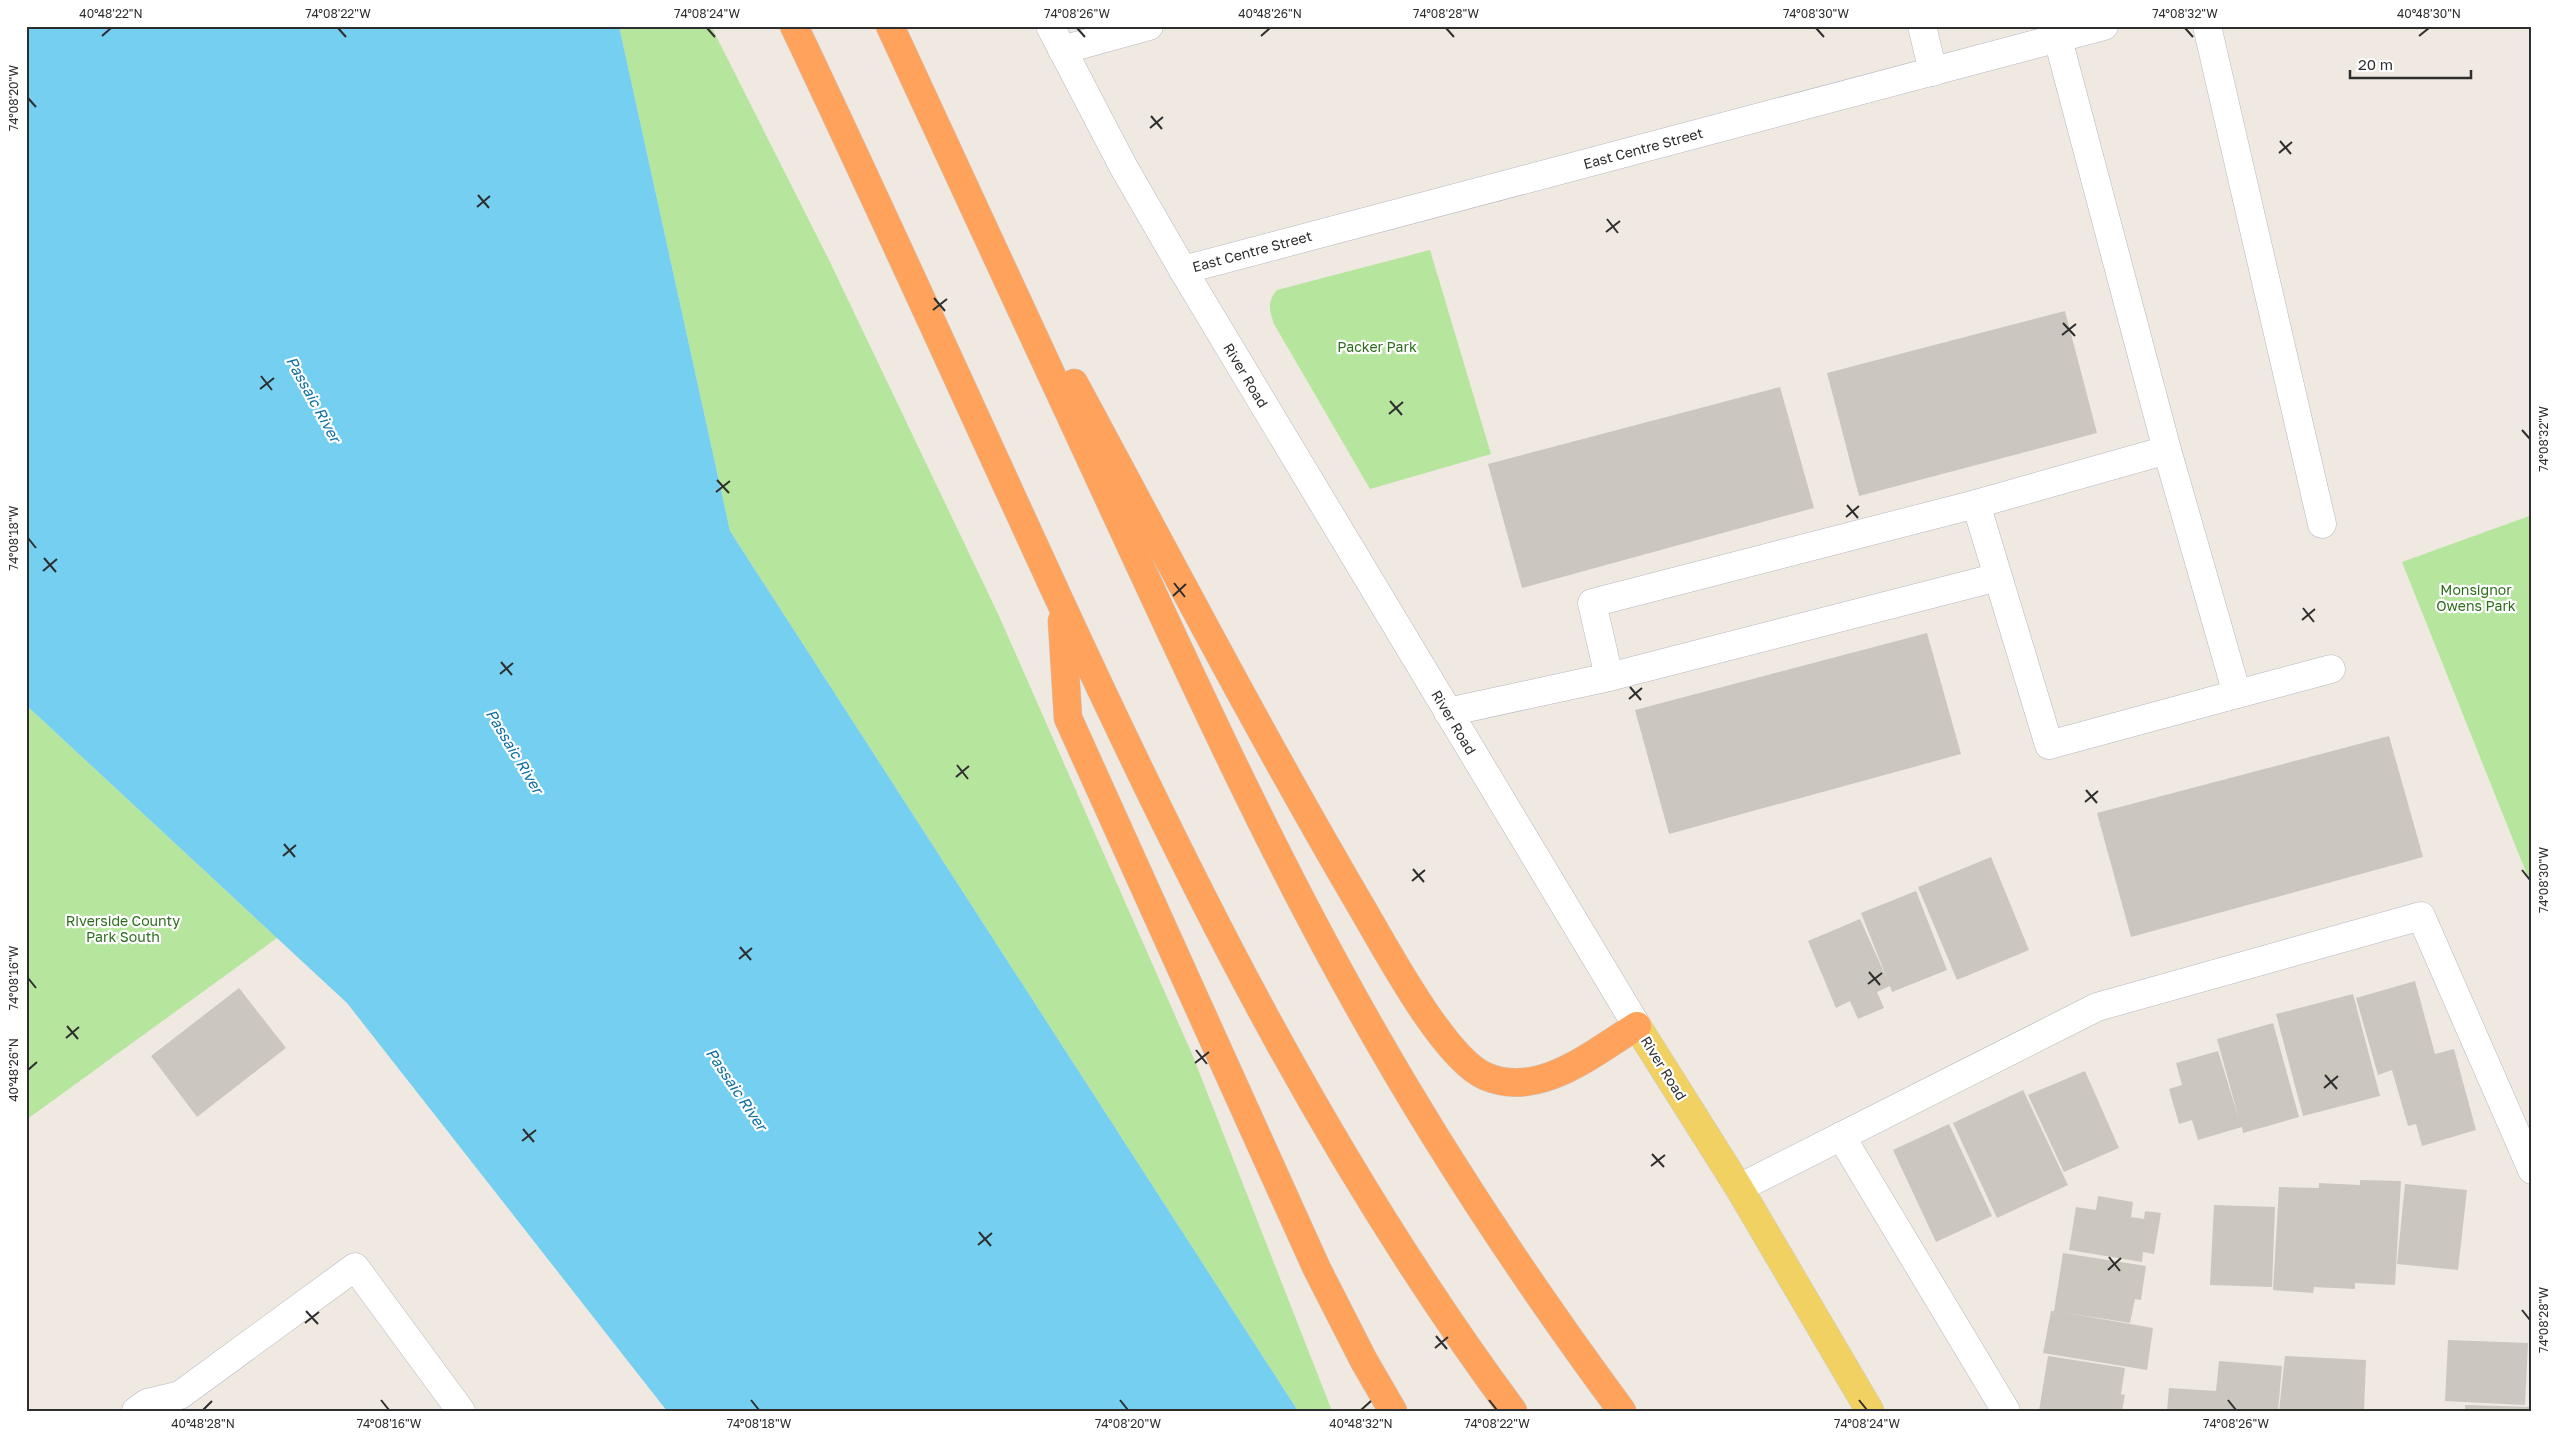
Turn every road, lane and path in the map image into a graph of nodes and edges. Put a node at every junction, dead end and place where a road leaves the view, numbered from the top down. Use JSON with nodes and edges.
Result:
{"nodes":[{"id":1,"x":794,"y":26,"type":"edge"},
{"id":2,"x":890,"y":26,"type":"edge"},
{"id":3,"x":1050,"y":26,"type":"edge"},
{"id":4,"x":1149,"y":26,"type":"edge"},
{"id":5,"x":1922,"y":26,"type":"edge"},
{"id":6,"x":2104,"y":26,"type":"edge"},
{"id":7,"x":2207,"y":26,"type":"edge"},
{"id":8,"x":2020,"y":37,"type":"edge"},
{"id":9,"x":2058,"y":38,"type":"junction"},
{"id":10,"x":1062,"y":50,"type":"junction"},
{"id":11,"x":1933,"y":72,"type":"junction"},
{"id":12,"x":937,"y":126,"type":"junction"},
{"id":13,"x":1182,"y":270,"type":"junction"},
{"id":14,"x":2167,"y":450,"type":"junction"},
{"id":15,"x":1976,"y":504,"type":"junction"},
{"id":16,"x":2322,"y":524,"type":"dead end"},
{"id":17,"x":1998,"y":577,"type":"junction"},
{"id":18,"x":1062,"y":605,"type":"junction"},
{"id":19,"x":2331,"y":669,"type":"dead end"},
{"id":20,"x":1609,"y":677,"type":"junction"},
{"id":21,"x":2237,"y":694,"type":"junction"},
{"id":22,"x":1448,"y":712,"type":"junction"},
{"id":23,"x":1637,"y":1026,"type":"junction"},
{"id":24,"x":1841,"y":1136,"type":"junction"},
{"id":25,"x":2532,"y":1170,"type":"edge"},
{"id":26,"x":1739,"y":1188,"type":"junction"},
{"id":27,"x":186,"y":1403,"type":"edge"},
{"id":28,"x":136,"y":1411,"type":"edge"},
{"id":29,"x":461,"y":1411,"type":"edge"},
{"id":30,"x":1393,"y":1411,"type":"edge"},
{"id":31,"x":1513,"y":1411,"type":"edge"},
{"id":32,"x":1622,"y":1411,"type":"edge"},
{"id":33,"x":1870,"y":1411,"type":"edge"},
{"id":34,"x":2006,"y":1411,"type":"edge"}],
"edges":[{"from":1,"to":18,"type":"highway"},
{"from":2,"to":12,"type":"highway"},
{"from":3,"to":10,"type":"street","name":"River Road"},
{"from":4,"to":10,"type":"street"},
{"from":5,"to":11,"type":"street"},
{"from":6,"to":9,"type":"street","name":"East Centre Street"},
{"from":7,"to":16,"type":"street"},
{"from":8,"to":9,"type":"street","name":"East Centre Street"},
{"from":8,"to":11,"type":"street","name":"East Centre Street"},
{"from":9,"to":14,"type":"street"},
{"from":10,"to":13,"type":"street","name":"River Road"},
{"from":11,"to":13,"type":"street","name":"East Centre Street"},
{"from":12,"to":23,"type":"highway"},
{"from":12,"to":32,"type":"highway"},
{"from":13,"to":22,"type":"street","name":"River Road"},
{"from":14,"to":15,"type":"street"},
{"from":14,"to":21,"type":"street"},
{"from":15,"to":17,"type":"street"},
{"from":15,"to":20,"type":"street"},
{"from":17,"to":20,"type":"street"},
{"from":17,"to":21,"type":"street"},
{"from":18,"to":30,"type":"highway"},
{"from":18,"to":31,"type":"highway"},
{"from":19,"to":21,"type":"street"},
{"from":20,"to":22,"type":"street"},
{"from":22,"to":23,"type":"street","name":"River Road"},
{"from":23,"to":26,"type":"main road","name":"River Road"},
{"from":24,"to":25,"type":"street"},
{"from":24,"to":26,"type":"street"},
{"from":24,"to":34,"type":"street"},
{"from":26,"to":33,"type":"main road","name":"River Road"},
{"from":27,"to":28,"type":"street"},
{"from":27,"to":29,"type":"street"}]}
